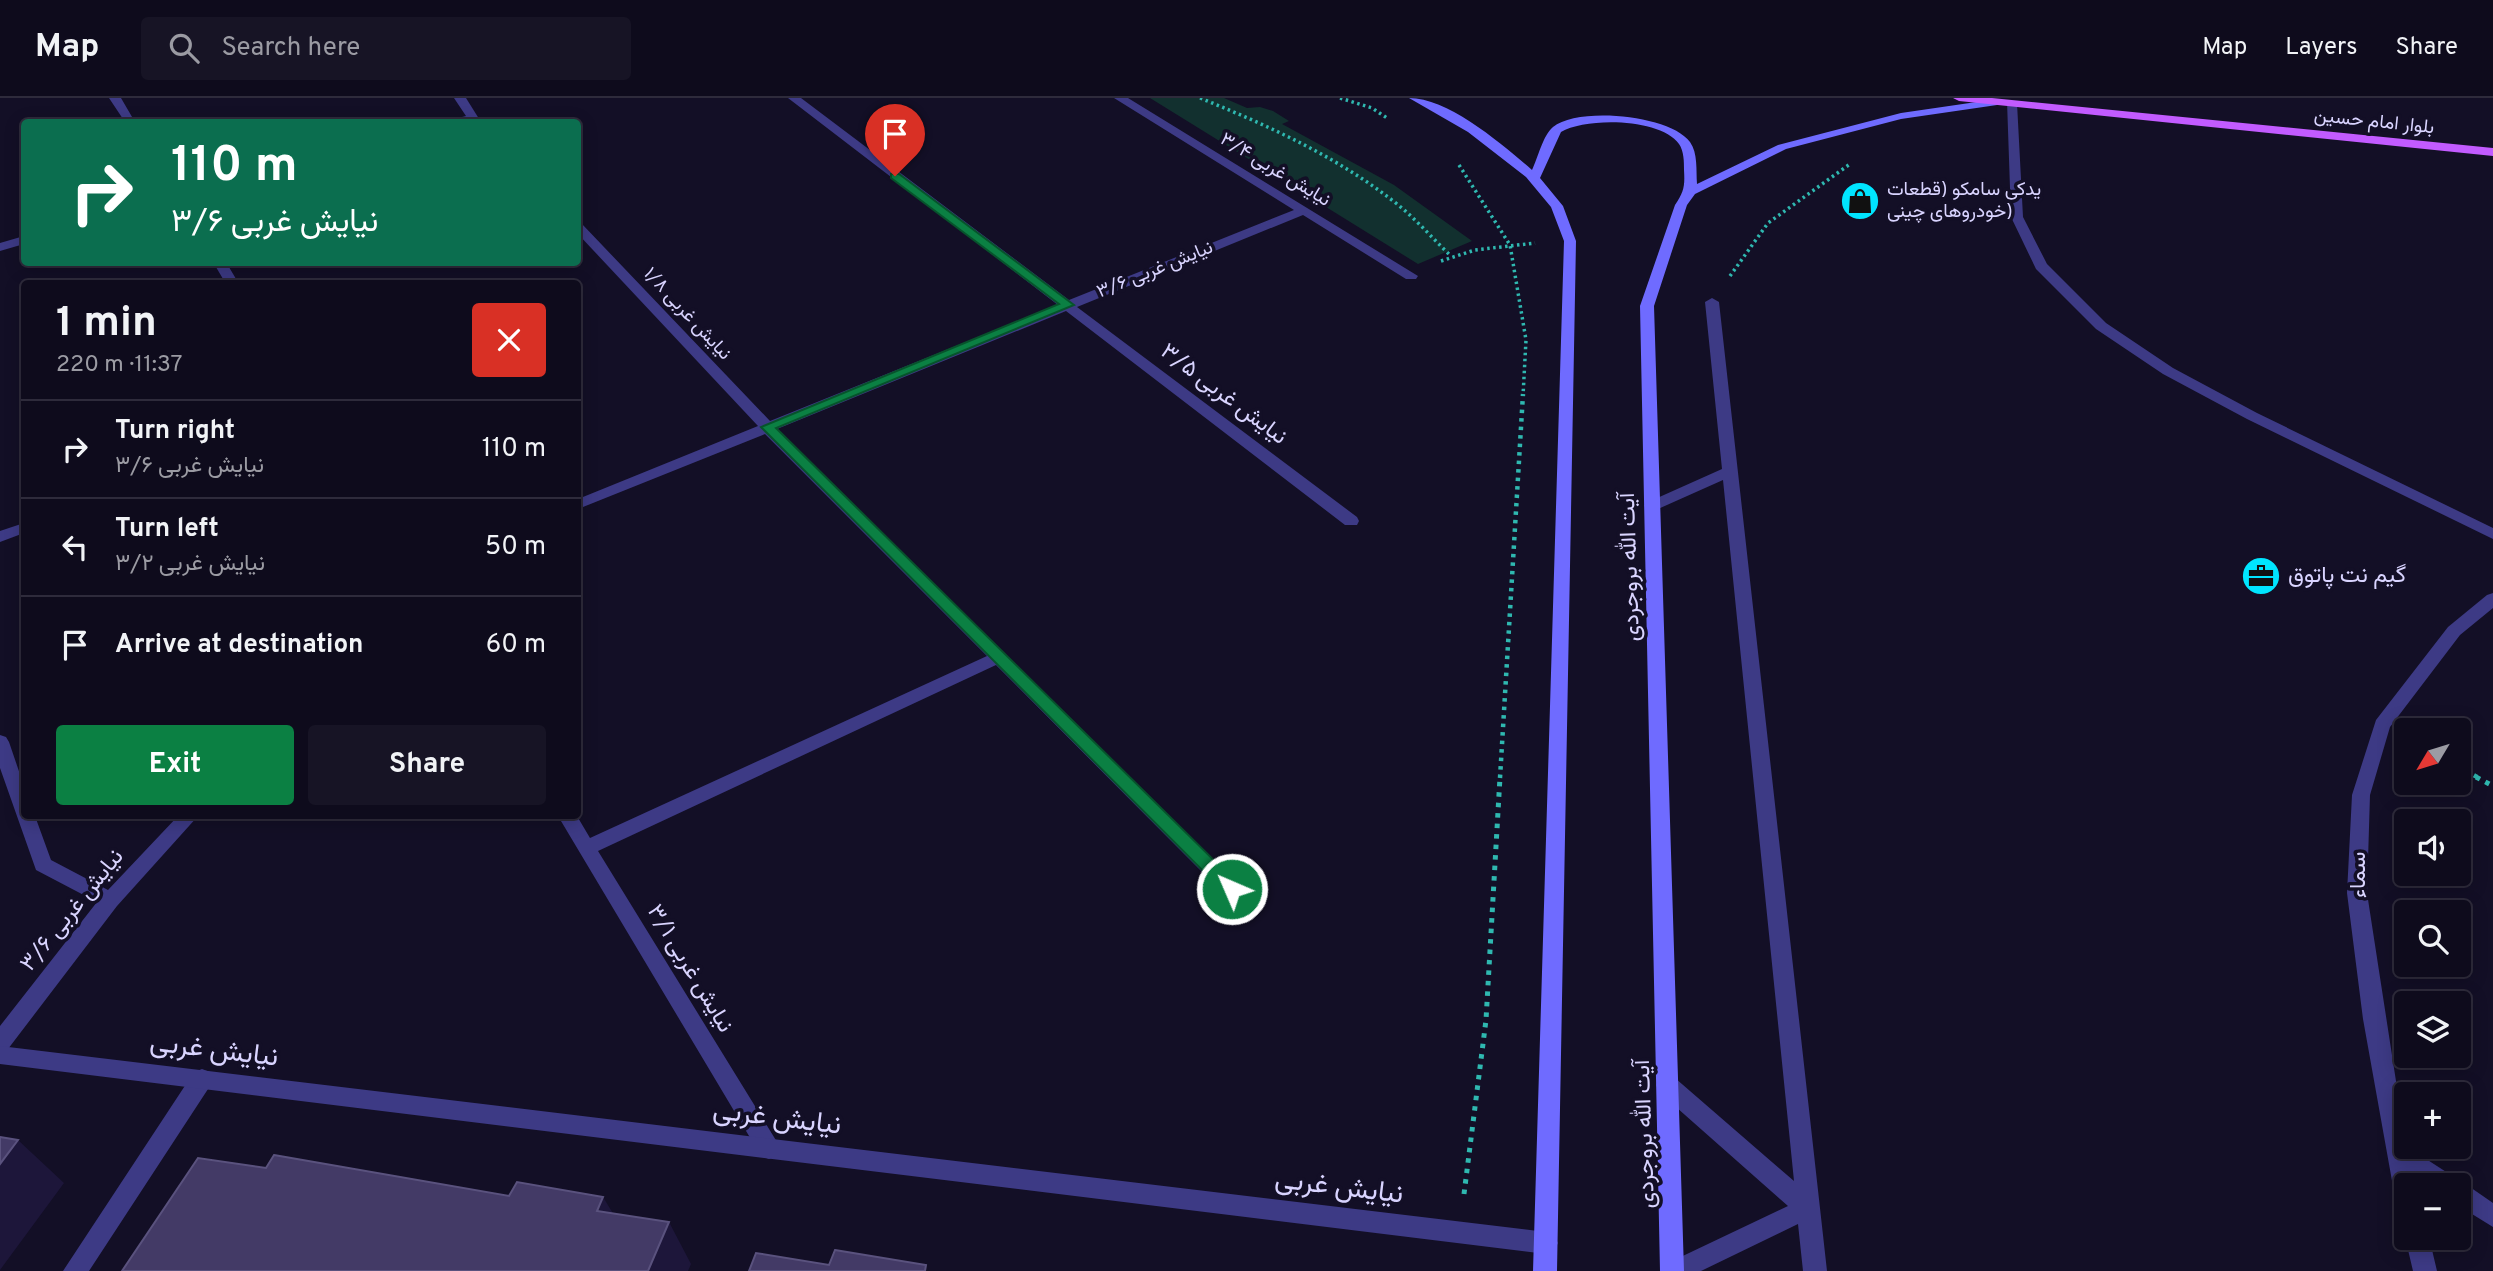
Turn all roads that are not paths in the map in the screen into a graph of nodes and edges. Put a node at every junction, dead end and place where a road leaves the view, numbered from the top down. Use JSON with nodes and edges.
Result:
{"nodes":[{"id":1,"x":115,"y":98,"type":"edge"},
{"id":2,"x":460,"y":98,"type":"edge"},
{"id":3,"x":794,"y":98,"type":"edge"},
{"id":4,"x":1120,"y":98,"type":"edge"},
{"id":5,"x":1415,"y":98,"type":"edge"},
{"id":6,"x":1958,"y":98,"type":"edge"},
{"id":7,"x":2004,"y":103,"type":"junction"},
{"id":8,"x":128,"y":119,"type":"edge"},
{"id":9,"x":472,"y":119,"type":"edge"},
{"id":10,"x":2493,"y":152,"type":"edge"},
{"id":11,"x":1535,"y":177,"type":"junction"},
{"id":12,"x":1692,"y":191,"type":"junction"},
{"id":13,"x":1304,"y":210,"type":"junction"},
{"id":14,"x":581,"y":230,"type":"edge"},
{"id":15,"x":21,"y":241,"type":"edge"},
{"id":16,"x":0,"y":247,"type":"edge"},
{"id":17,"x":1411,"y":276,"type":"road end"},
{"id":18,"x":1712,"y":302,"type":"dead end"},
{"id":19,"x":1068,"y":305,"type":"junction"},
{"id":20,"x":767,"y":427,"type":"junction"},
{"id":21,"x":1730,"y":471,"type":"junction"},
{"id":22,"x":581,"y":503,"type":"edge"},
{"id":23,"x":1652,"y":506,"type":"junction"},
{"id":24,"x":1351,"y":521,"type":"dead end"},
{"id":25,"x":21,"y":529,"type":"edge"},
{"id":26,"x":2493,"y":534,"type":"edge"},
{"id":27,"x":0,"y":537,"type":"edge"},
{"id":28,"x":2493,"y":599,"type":"edge"},
{"id":29,"x":999,"y":657,"type":"junction"},
{"id":30,"x":0,"y":742,"type":"edge"},
{"id":31,"x":21,"y":802,"type":"edge"},
{"id":32,"x":27,"y":819,"type":"edge"},
{"id":33,"x":185,"y":819,"type":"edge"},
{"id":34,"x":569,"y":819,"type":"edge"},
{"id":35,"x":587,"y":848,"type":"junction"},
{"id":36,"x":1232,"y":889,"type":"dead end"},
{"id":37,"x":110,"y":900,"type":"junction"},
{"id":38,"x":0,"y":1042,"type":"edge"},
{"id":39,"x":0,"y":1055,"type":"edge"},
{"id":40,"x":202,"y":1079,"type":"junction"},
{"id":41,"x":1667,"y":1085,"type":"junction"},
{"id":42,"x":2394,"y":1133,"type":"edge"},
{"id":43,"x":769,"y":1149,"type":"junction"},
{"id":44,"x":2407,"y":1159,"type":"edge"},
{"id":45,"x":2428,"y":1173,"type":"edge"},
{"id":46,"x":2471,"y":1201,"type":"edge"},
{"id":47,"x":1808,"y":1208,"type":"junction"},
{"id":48,"x":2493,"y":1216,"type":"edge"},
{"id":49,"x":1546,"y":1243,"type":"junction"},
{"id":50,"x":2420,"y":1250,"type":"edge"},
{"id":51,"x":75,"y":1271,"type":"edge"},
{"id":52,"x":1545,"y":1271,"type":"edge"},
{"id":53,"x":1674,"y":1271,"type":"edge"},
{"id":54,"x":1815,"y":1271,"type":"edge"},
{"id":55,"x":2425,"y":1271,"type":"edge"}],
"edges":[{"from":1,"to":8,"type":"street"},
{"from":2,"to":9,"type":"street"},
{"from":3,"to":19,"type":"street","name":"نیایش غربی ۳/۵"},
{"from":4,"to":13,"type":"street","name":"نیایش غربی ۳/۴"},
{"from":5,"to":11,"type":"main road"},
{"from":6,"to":7,"type":"main road","name":"بلوار امام حسین"},
{"from":7,"to":10,"type":"main road","name":"بلوار امام حسین"},
{"from":7,"to":12,"type":"main road"},
{"from":7,"to":26,"type":"street"},
{"from":11,"to":12,"type":"main road"},
{"from":11,"to":49,"type":"main road"},
{"from":12,"to":23,"type":"main road","name":"آیت الله بروجردی"},
{"from":13,"to":17,"type":"street","name":"نیایش غربی ۳/۴"},
{"from":13,"to":19,"type":"street","name":"نیایش غربی ۳/۶"},
{"from":14,"to":20,"type":"street","name":"نیایش غربی ۱/۸"},
{"from":15,"to":16,"type":"street"},
{"from":18,"to":21,"type":"street"},
{"from":19,"to":20,"type":"street","name":"نیایش غربی ۳/۶"},
{"from":19,"to":24,"type":"street","name":"نیایش غربی ۳/۵"},
{"from":20,"to":22,"type":"street","name":"نیایش غربی ۳/۶"},
{"from":20,"to":29,"type":"street","name":"نیایش غربی ۱/۸"},
{"from":21,"to":23,"type":"street"},
{"from":21,"to":47,"type":"street"},
{"from":23,"to":41,"type":"main road","name":"آیت الله بروجردی"},
{"from":25,"to":27,"type":"street"},
{"from":28,"to":42,"type":"street","name":"سماء"},
{"from":29,"to":35,"type":"street"},
{"from":29,"to":36,"type":"street","name":"نیایش غربی ۱/۸"},
{"from":30,"to":31,"type":"street"},
{"from":32,"to":37,"type":"street"},
{"from":33,"to":37,"type":"street","name":"نیایش غربی ۳/۶"},
{"from":34,"to":35,"type":"street","name":"نیایش غربی ۳/۱"},
{"from":35,"to":43,"type":"street","name":"نیایش غربی ۳/۱"},
{"from":37,"to":38,"type":"street","name":"نیایش غربی ۳/۶"},
{"from":39,"to":40,"type":"street","name":"نیایش غربی"},
{"from":40,"to":43,"type":"street","name":"نیایش غربی"},
{"from":40,"to":51,"type":"street"},
{"from":41,"to":47,"type":"street"},
{"from":41,"to":53,"type":"main road","name":"آیت الله بروجردی"},
{"from":43,"to":49,"type":"street","name":"نیایش غربی"},
{"from":44,"to":45,"type":"street"},
{"from":46,"to":48,"type":"street"},
{"from":47,"to":53,"type":"street"},
{"from":47,"to":54,"type":"street"},
{"from":49,"to":52,"type":"main road"},
{"from":50,"to":55,"type":"street"}]}
